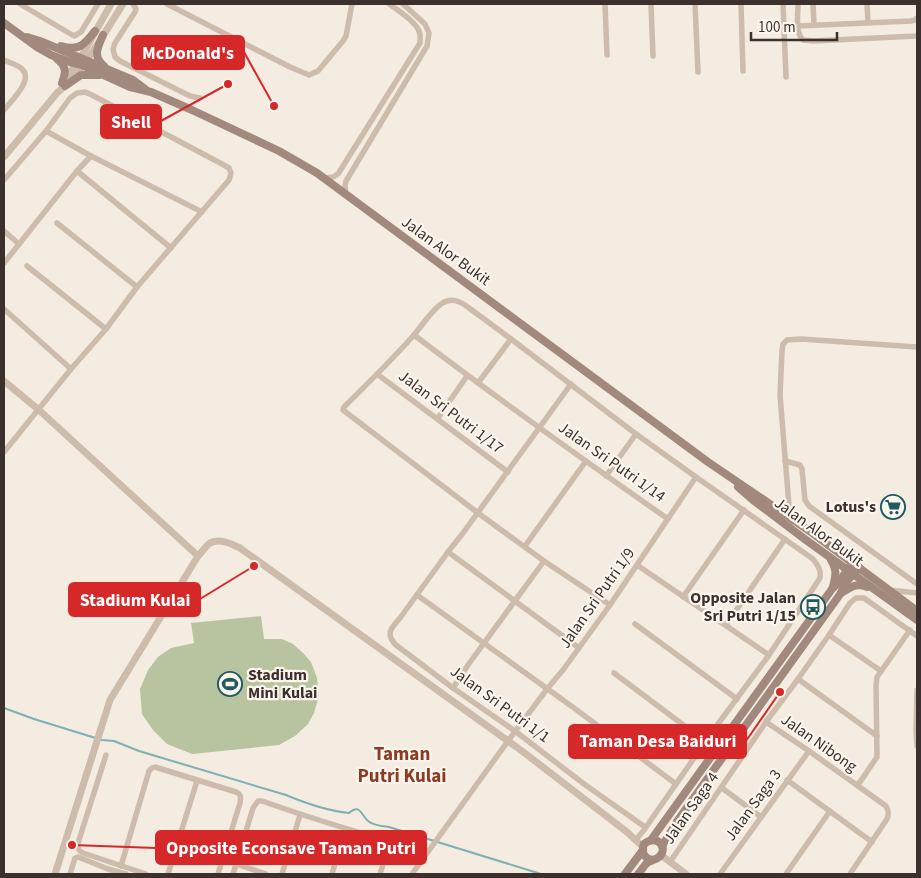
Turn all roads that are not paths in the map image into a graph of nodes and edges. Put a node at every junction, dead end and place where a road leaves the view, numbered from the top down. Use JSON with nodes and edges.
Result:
{"nodes":[{"id":1,"x":98,"y":4,"type":"edge"},
{"id":2,"x":111,"y":4,"type":"edge"},
{"id":3,"x":123,"y":4,"type":"edge"},
{"id":4,"x":133,"y":4,"type":"edge"},
{"id":5,"x":167,"y":4,"type":"edge"},
{"id":6,"x":352,"y":4,"type":"edge"},
{"id":7,"x":389,"y":4,"type":"edge"},
{"id":8,"x":403,"y":4,"type":"edge"},
{"id":9,"x":605,"y":4,"type":"edge"},
{"id":10,"x":651,"y":4,"type":"edge"},
{"id":11,"x":695,"y":4,"type":"edge"},
{"id":12,"x":741,"y":4,"type":"edge"},
{"id":13,"x":783,"y":4,"type":"edge"},
{"id":14,"x":798,"y":4,"type":"edge"},
{"id":15,"x":813,"y":4,"type":"edge"},
{"id":16,"x":867,"y":4,"type":"edge"},
{"id":17,"x":24,"y":5,"type":"edge"},
{"id":18,"x":917,"y":18,"type":"edge"},
{"id":19,"x":868,"y":22,"type":"junction"},
{"id":20,"x":4,"y":23,"type":"edge"},
{"id":21,"x":814,"y":25,"type":"junction"},
{"id":22,"x":798,"y":26,"type":"junction"},
{"id":23,"x":99,"y":33,"type":"junction"},
{"id":24,"x":22,"y":36,"type":"junction"},
{"id":25,"x":917,"y":36,"type":"edge"},
{"id":26,"x":40,"y":41,"type":"junction"},
{"id":27,"x":51,"y":54,"type":"junction"},
{"id":28,"x":607,"y":56,"type":"dead end"},
{"id":29,"x":653,"y":56,"type":"dead end"},
{"id":30,"x":4,"y":60,"type":"edge"},
{"id":31,"x":81,"y":62,"type":"junction"},
{"id":32,"x":743,"y":71,"type":"dead end"},
{"id":33,"x":698,"y":72,"type":"dead end"},
{"id":34,"x":786,"y":76,"type":"dead end"},
{"id":35,"x":116,"y":77,"type":"junction"},
{"id":36,"x":64,"y":85,"type":"junction"},
{"id":37,"x":200,"y":98,"type":"dead end"},
{"id":38,"x":4,"y":110,"type":"edge"},
{"id":39,"x":46,"y":131,"type":"junction"},
{"id":40,"x":91,"y":156,"type":"junction"},
{"id":41,"x":4,"y":157,"type":"edge"},
{"id":42,"x":77,"y":172,"type":"junction"},
{"id":43,"x":324,"y":178,"type":"junction"},
{"id":44,"x":4,"y":180,"type":"edge"},
{"id":45,"x":346,"y":194,"type":"junction"},
{"id":46,"x":202,"y":212,"type":"junction"},
{"id":47,"x":57,"y":223,"type":"dead end"},
{"id":48,"x":4,"y":231,"type":"edge"},
{"id":49,"x":19,"y":244,"type":"junction"},
{"id":50,"x":171,"y":248,"type":"junction"},
{"id":51,"x":4,"y":263,"type":"edge"},
{"id":52,"x":27,"y":266,"type":"dead end"},
{"id":53,"x":137,"y":287,"type":"junction"},
{"id":54,"x":4,"y":309,"type":"edge"},
{"id":55,"x":106,"y":329,"type":"junction"},
{"id":56,"x":414,"y":335,"type":"junction"},
{"id":57,"x":511,"y":338,"type":"junction"},
{"id":58,"x":917,"y":347,"type":"edge"},
{"id":59,"x":71,"y":369,"type":"junction"},
{"id":60,"x":377,"y":374,"type":"junction"},
{"id":61,"x":467,"y":376,"type":"junction"},
{"id":62,"x":4,"y":381,"type":"edge"},
{"id":63,"x":478,"y":383,"type":"junction"},
{"id":64,"x":571,"y":384,"type":"junction"},
{"id":65,"x":39,"y":410,"type":"junction"},
{"id":66,"x":438,"y":418,"type":"junction"},
{"id":67,"x":540,"y":427,"type":"junction"},
{"id":68,"x":636,"y":434,"type":"junction"},
{"id":69,"x":4,"y":452,"type":"edge"},
{"id":70,"x":586,"y":461,"type":"junction"},
{"id":71,"x":786,"y":461,"type":"junction"},
{"id":72,"x":708,"y":462,"type":"junction"},
{"id":73,"x":508,"y":472,"type":"junction"},
{"id":74,"x":606,"y":476,"type":"junction"},
{"id":75,"x":696,"y":477,"type":"junction"},
{"id":76,"x":744,"y":510,"type":"junction"},
{"id":77,"x":478,"y":513,"type":"junction"},
{"id":78,"x":790,"y":518,"type":"junction"},
{"id":79,"x":668,"y":519,"type":"junction"},
{"id":80,"x":790,"y":528,"type":"junction"},
{"id":81,"x":785,"y":539,"type":"junction"},
{"id":82,"x":524,"y":546,"type":"junction"},
{"id":83,"x":448,"y":552,"type":"junction"},
{"id":84,"x":198,"y":556,"type":"junction"},
{"id":85,"x":828,"y":556,"type":"junction"},
{"id":86,"x":544,"y":561,"type":"junction"},
{"id":87,"x":637,"y":565,"type":"junction"},
{"id":88,"x":853,"y":569,"type":"junction"},
{"id":89,"x":917,"y":584,"type":"edge"},
{"id":90,"x":832,"y":589,"type":"junction"},
{"id":91,"x":890,"y":590,"type":"junction"},
{"id":92,"x":840,"y":593,"type":"junction"},
{"id":93,"x":917,"y":593,"type":"edge"},
{"id":94,"x":417,"y":595,"type":"junction"},
{"id":95,"x":882,"y":595,"type":"junction"},
{"id":96,"x":683,"y":597,"type":"junction"},
{"id":97,"x":515,"y":602,"type":"junction"},
{"id":98,"x":610,"y":605,"type":"junction"},
{"id":99,"x":917,"y":611,"type":"edge"},
{"id":100,"x":917,"y":620,"type":"edge"},
{"id":101,"x":635,"y":624,"type":"dead end"},
{"id":102,"x":726,"y":625,"type":"junction"},
{"id":103,"x":910,"y":630,"type":"junction"},
{"id":104,"x":829,"y":635,"type":"junction"},
{"id":105,"x":917,"y":636,"type":"edge"},
{"id":106,"x":484,"y":644,"type":"junction"},
{"id":107,"x":579,"y":648,"type":"junction"},
{"id":108,"x":769,"y":655,"type":"junction"},
{"id":109,"x":881,"y":670,"type":"junction"},
{"id":110,"x":614,"y":673,"type":"dead end"},
{"id":111,"x":798,"y":680,"type":"junction"},
{"id":112,"x":453,"y":688,"type":"junction"},
{"id":113,"x":547,"y":688,"type":"junction"},
{"id":114,"x":917,"y":690,"type":"edge"},
{"id":115,"x":737,"y":699,"type":"junction"},
{"id":116,"x":766,"y":722,"type":"junction"},
{"id":117,"x":515,"y":731,"type":"junction"},
{"id":118,"x":916,"y":731,"type":"edge"},
{"id":119,"x":877,"y":736,"type":"junction"},
{"id":120,"x":508,"y":741,"type":"junction"},
{"id":121,"x":706,"y":742,"type":"junction"},
{"id":122,"x":917,"y":746,"type":"edge"},
{"id":123,"x":809,"y":751,"type":"junction"},
{"id":124,"x":106,"y":755,"type":"dead end"},
{"id":125,"x":787,"y":780,"type":"junction"},
{"id":126,"x":196,"y":781,"type":"junction"},
{"id":127,"x":676,"y":784,"type":"junction"},
{"id":128,"x":857,"y":786,"type":"junction"},
{"id":129,"x":722,"y":788,"type":"junction"},
{"id":130,"x":830,"y":811,"type":"junction"},
{"id":131,"x":300,"y":815,"type":"junction"},
{"id":132,"x":761,"y":816,"type":"junction"},
{"id":133,"x":646,"y":828,"type":"junction"},
{"id":134,"x":345,"y":829,"type":"junction"},
{"id":135,"x":627,"y":832,"type":"junction"},
{"id":136,"x":638,"y":837,"type":"junction"},
{"id":137,"x":872,"y":842,"type":"junction"},
{"id":138,"x":646,"y":844,"type":"junction"},
{"id":139,"x":662,"y":846,"type":"junction"},
{"id":140,"x":661,"y":855,"type":"junction"},
{"id":141,"x":653,"y":860,"type":"junction"},
{"id":142,"x":670,"y":862,"type":"junction"},
{"id":143,"x":236,"y":864,"type":"junction"},
{"id":144,"x":121,"y":866,"type":"junction"},
{"id":145,"x":107,"y":872,"type":"edge"},
{"id":146,"x":54,"y":874,"type":"edge"},
{"id":147,"x":70,"y":874,"type":"edge"},
{"id":148,"x":126,"y":874,"type":"edge"},
{"id":149,"x":146,"y":874,"type":"edge"},
{"id":150,"x":168,"y":874,"type":"edge"},
{"id":151,"x":218,"y":874,"type":"edge"},
{"id":152,"x":233,"y":874,"type":"edge"},
{"id":153,"x":266,"y":874,"type":"edge"},
{"id":154,"x":282,"y":874,"type":"edge"},
{"id":155,"x":332,"y":874,"type":"edge"},
{"id":156,"x":380,"y":874,"type":"edge"},
{"id":157,"x":412,"y":874,"type":"edge"},
{"id":158,"x":625,"y":874,"type":"edge"},
{"id":159,"x":638,"y":874,"type":"edge"},
{"id":160,"x":686,"y":874,"type":"edge"},
{"id":161,"x":720,"y":874,"type":"edge"},
{"id":162,"x":786,"y":874,"type":"edge"},
{"id":163,"x":850,"y":874,"type":"edge"}],
"edges":[{"from":1,"to":17,"type":"street"},
{"from":2,"to":23,"type":"street"},
{"from":3,"to":23,"type":"street"},
{"from":4,"to":37,"type":"street"},
{"from":5,"to":6,"type":"street"},
{"from":7,"to":43,"type":"street"},
{"from":8,"to":45,"type":"street"},
{"from":9,"to":28,"type":"street"},
{"from":10,"to":29,"type":"street"},
{"from":11,"to":33,"type":"street"},
{"from":12,"to":32,"type":"street"},
{"from":13,"to":34,"type":"street"},
{"from":14,"to":22,"type":"street"},
{"from":15,"to":21,"type":"street"},
{"from":16,"to":19,"type":"street"},
{"from":18,"to":19,"type":"street"},
{"from":19,"to":21,"type":"street"},
{"from":20,"to":24,"type":"main road","name":"Jalan Alor Bukit"},
{"from":21,"to":22,"type":"street"},
{"from":22,"to":25,"type":"street"},
{"from":23,"to":26,"type":"main road"},
{"from":23,"to":31,"type":"street"},
{"from":23,"to":35,"type":"main road"},
{"from":24,"to":26,"type":"main road","name":"Jalan Alor Bukit"},
{"from":24,"to":27,"type":"main road","name":"Jalan Alor Bukit"},
{"from":26,"to":31,"type":"main road","name":"Jalan Alor Bukit"},
{"from":27,"to":31,"type":"main road","name":"Jalan Alor Bukit"},
{"from":27,"to":36,"type":"main road"},
{"from":30,"to":38,"type":"street"},
{"from":31,"to":35,"type":"main road","name":"Jalan Alor Bukit"},
{"from":31,"to":36,"type":"street"},
{"from":35,"to":36,"type":"main road"},
{"from":35,"to":43,"type":"main road","name":"Jalan Alor Bukit"},
{"from":36,"to":41,"type":"street"},
{"from":39,"to":40,"type":"street"},
{"from":39,"to":44,"type":"street"},
{"from":39,"to":46,"type":"street"},
{"from":40,"to":42,"type":"street"},
{"from":40,"to":46,"type":"street"},
{"from":42,"to":49,"type":"street"},
{"from":42,"to":50,"type":"street"},
{"from":43,"to":45,"type":"main road","name":"Jalan Alor Bukit"},
{"from":45,"to":72,"type":"main road","name":"Jalan Alor Bukit"},
{"from":46,"to":50,"type":"street"},
{"from":47,"to":53,"type":"street"},
{"from":48,"to":49,"type":"street"},
{"from":49,"to":51,"type":"street"},
{"from":50,"to":53,"type":"street"},
{"from":52,"to":55,"type":"street"},
{"from":53,"to":55,"type":"street"},
{"from":54,"to":59,"type":"street"},
{"from":55,"to":59,"type":"street"},
{"from":56,"to":57,"type":"street"},
{"from":56,"to":60,"type":"street"},
{"from":56,"to":61,"type":"street","name":"Jalan Sri Putri 1/14"},
{"from":57,"to":63,"type":"street"},
{"from":57,"to":64,"type":"street"},
{"from":58,"to":71,"type":"street"},
{"from":59,"to":65,"type":"street"},
{"from":60,"to":66,"type":"street","name":"Jalan Sri Putri 1/17"},
{"from":60,"to":77,"type":"street"},
{"from":61,"to":63,"type":"street","name":"Jalan Sri Putri 1/14"},
{"from":61,"to":66,"type":"street"},
{"from":62,"to":65,"type":"street"},
{"from":63,"to":67,"type":"street","name":"Jalan Sri Putri 1/14"},
{"from":64,"to":67,"type":"street"},
{"from":64,"to":68,"type":"street"},
{"from":65,"to":69,"type":"street"},
{"from":65,"to":84,"type":"street"},
{"from":66,"to":73,"type":"street","name":"Jalan Sri Putri 1/17"},
{"from":67,"to":70,"type":"street","name":"Jalan Sri Putri 1/14"},
{"from":67,"to":73,"type":"street"},
{"from":68,"to":74,"type":"street"},
{"from":68,"to":75,"type":"street"},
{"from":70,"to":74,"type":"street","name":"Jalan Sri Putri 1/14"},
{"from":70,"to":82,"type":"street"},
{"from":71,"to":78,"type":"street"},
{"from":71,"to":89,"type":"street"},
{"from":72,"to":78,"type":"main road","name":"Jalan Alor Bukit"},
{"from":72,"to":80,"type":"main road","name":"Jalan Alor Bukit"},
{"from":73,"to":77,"type":"street"},
{"from":74,"to":79,"type":"street","name":"Jalan Sri Putri 1/14"},
{"from":75,"to":76,"type":"street"},
{"from":75,"to":79,"type":"street","name":"Jalan Sri Putri 1/9"},
{"from":76,"to":81,"type":"street"},
{"from":76,"to":96,"type":"street"},
{"from":77,"to":82,"type":"street"},
{"from":77,"to":83,"type":"street"},
{"from":78,"to":80,"type":"street"},
{"from":78,"to":88,"type":"main road","name":"Jalan Alor Bukit"},
{"from":79,"to":87,"type":"street","name":"Jalan Sri Putri 1/9"},
{"from":80,"to":85,"type":"main road","name":"Jalan Alor Bukit"},
{"from":81,"to":102,"type":"street"},
{"from":81,"to":108,"type":"street"},
{"from":82,"to":86,"type":"street"},
{"from":83,"to":94,"type":"street"},
{"from":83,"to":97,"type":"street"},
{"from":84,"to":120,"type":"street"},
{"from":84,"to":146,"type":"street"},
{"from":85,"to":88,"type":"main road","name":"Jalan Alor Bukit"},
{"from":85,"to":90,"type":"main road"},
{"from":86,"to":97,"type":"street"},
{"from":86,"to":98,"type":"street"},
{"from":87,"to":96,"type":"street"},
{"from":87,"to":98,"type":"street","name":"Jalan Sri Putri 1/9"},
{"from":88,"to":90,"type":"main road"},
{"from":88,"to":91,"type":"main road","name":"Jalan Alor Bukit"},
{"from":88,"to":92,"type":"main road"},
{"from":88,"to":95,"type":"main road","name":"Jalan Alor Bukit"},
{"from":90,"to":138,"type":"main road"},
{"from":91,"to":93,"type":"street"},
{"from":91,"to":99,"type":"main road","name":"Jalan Alor Bukit"},
{"from":92,"to":95,"type":"main road"},
{"from":92,"to":139,"type":"main road"},
{"from":94,"to":106,"type":"street"},
{"from":94,"to":112,"type":"street","name":"Jalan Sri Putri 1/1"},
{"from":95,"to":100,"type":"main road","name":"Jalan Alor Bukit"},
{"from":96,"to":102,"type":"street"},
{"from":97,"to":106,"type":"street"},
{"from":97,"to":107,"type":"street"},
{"from":98,"to":107,"type":"street","name":"Jalan Sri Putri 1/9"},
{"from":101,"to":115,"type":"street"},
{"from":102,"to":108,"type":"street"},
{"from":103,"to":104,"type":"street","name":"Jalan Saga 4"},
{"from":103,"to":105,"type":"street"},
{"from":103,"to":109,"type":"street"},
{"from":104,"to":109,"type":"street"},
{"from":104,"to":111,"type":"street","name":"Jalan Saga 4"},
{"from":106,"to":112,"type":"street"},
{"from":106,"to":113,"type":"street"},
{"from":107,"to":113,"type":"street","name":"Jalan Sri Putri 1/9"},
{"from":108,"to":115,"type":"street"},
{"from":109,"to":119,"type":"street"},
{"from":110,"to":121,"type":"street"},
{"from":111,"to":116,"type":"street","name":"Jalan Saga 4"},
{"from":111,"to":119,"type":"street"},
{"from":112,"to":117,"type":"street","name":"Jalan Sri Putri 1/1"},
{"from":113,"to":117,"type":"street","name":"Jalan Sri Putri 1/9"},
{"from":113,"to":127,"type":"street"},
{"from":114,"to":118,"type":"street"},
{"from":115,"to":121,"type":"street"},
{"from":116,"to":123,"type":"street","name":"Jalan Nibong"},
{"from":116,"to":129,"type":"street","name":"Jalan Saga 4"},
{"from":117,"to":120,"type":"street","name":"Jalan Sri Putri 1/9"},
{"from":117,"to":133,"type":"street","name":"Jalan Sri Putri 1/1"},
{"from":118,"to":122,"type":"street"},
{"from":119,"to":128,"type":"street"},
{"from":120,"to":135,"type":"street"},
{"from":120,"to":157,"type":"street","name":"Jalan Sri Putri 1/9"},
{"from":121,"to":127,"type":"street"},
{"from":123,"to":125,"type":"street","name":"Jalan Saga 3"},
{"from":123,"to":128,"type":"street","name":"Jalan Nibong"},
{"from":124,"to":144,"type":"street"},
{"from":125,"to":130,"type":"street"},
{"from":125,"to":132,"type":"street","name":"Jalan Saga 3"},
{"from":126,"to":144,"type":"street"},
{"from":126,"to":150,"type":"street"},
{"from":126,"to":151,"type":"street"},
{"from":127,"to":133,"type":"street"},
{"from":128,"to":137,"type":"street","name":"Jalan Nibong"},
{"from":129,"to":132,"type":"street"},
{"from":129,"to":142,"type":"street","name":"Jalan Saga 4"},
{"from":130,"to":137,"type":"street"},
{"from":130,"to":162,"type":"street"},
{"from":131,"to":134,"type":"street"},
{"from":131,"to":143,"type":"street"},
{"from":131,"to":154,"type":"street"},
{"from":132,"to":161,"type":"street","name":"Jalan Saga 3"},
{"from":133,"to":136,"type":"street"},
{"from":134,"to":155,"type":"street"},
{"from":134,"to":156,"type":"street"},
{"from":135,"to":136,"type":"street"},
{"from":135,"to":138,"type":"street"},
{"from":136,"to":138,"type":"street"},
{"from":137,"to":163,"type":"street"},
{"from":138,"to":139,"type":"main road"},
{"from":138,"to":141,"type":"main road"},
{"from":138,"to":158,"type":"main road"},
{"from":139,"to":140,"type":"main road"},
{"from":140,"to":141,"type":"main road"},
{"from":140,"to":142,"type":"street"},
{"from":141,"to":159,"type":"main road"},
{"from":142,"to":160,"type":"street"},
{"from":143,"to":152,"type":"street"},
{"from":143,"to":153,"type":"street"},
{"from":144,"to":149,"type":"street"},
{"from":145,"to":147,"type":"street"},
{"from":145,"to":148,"type":"street"}]}
